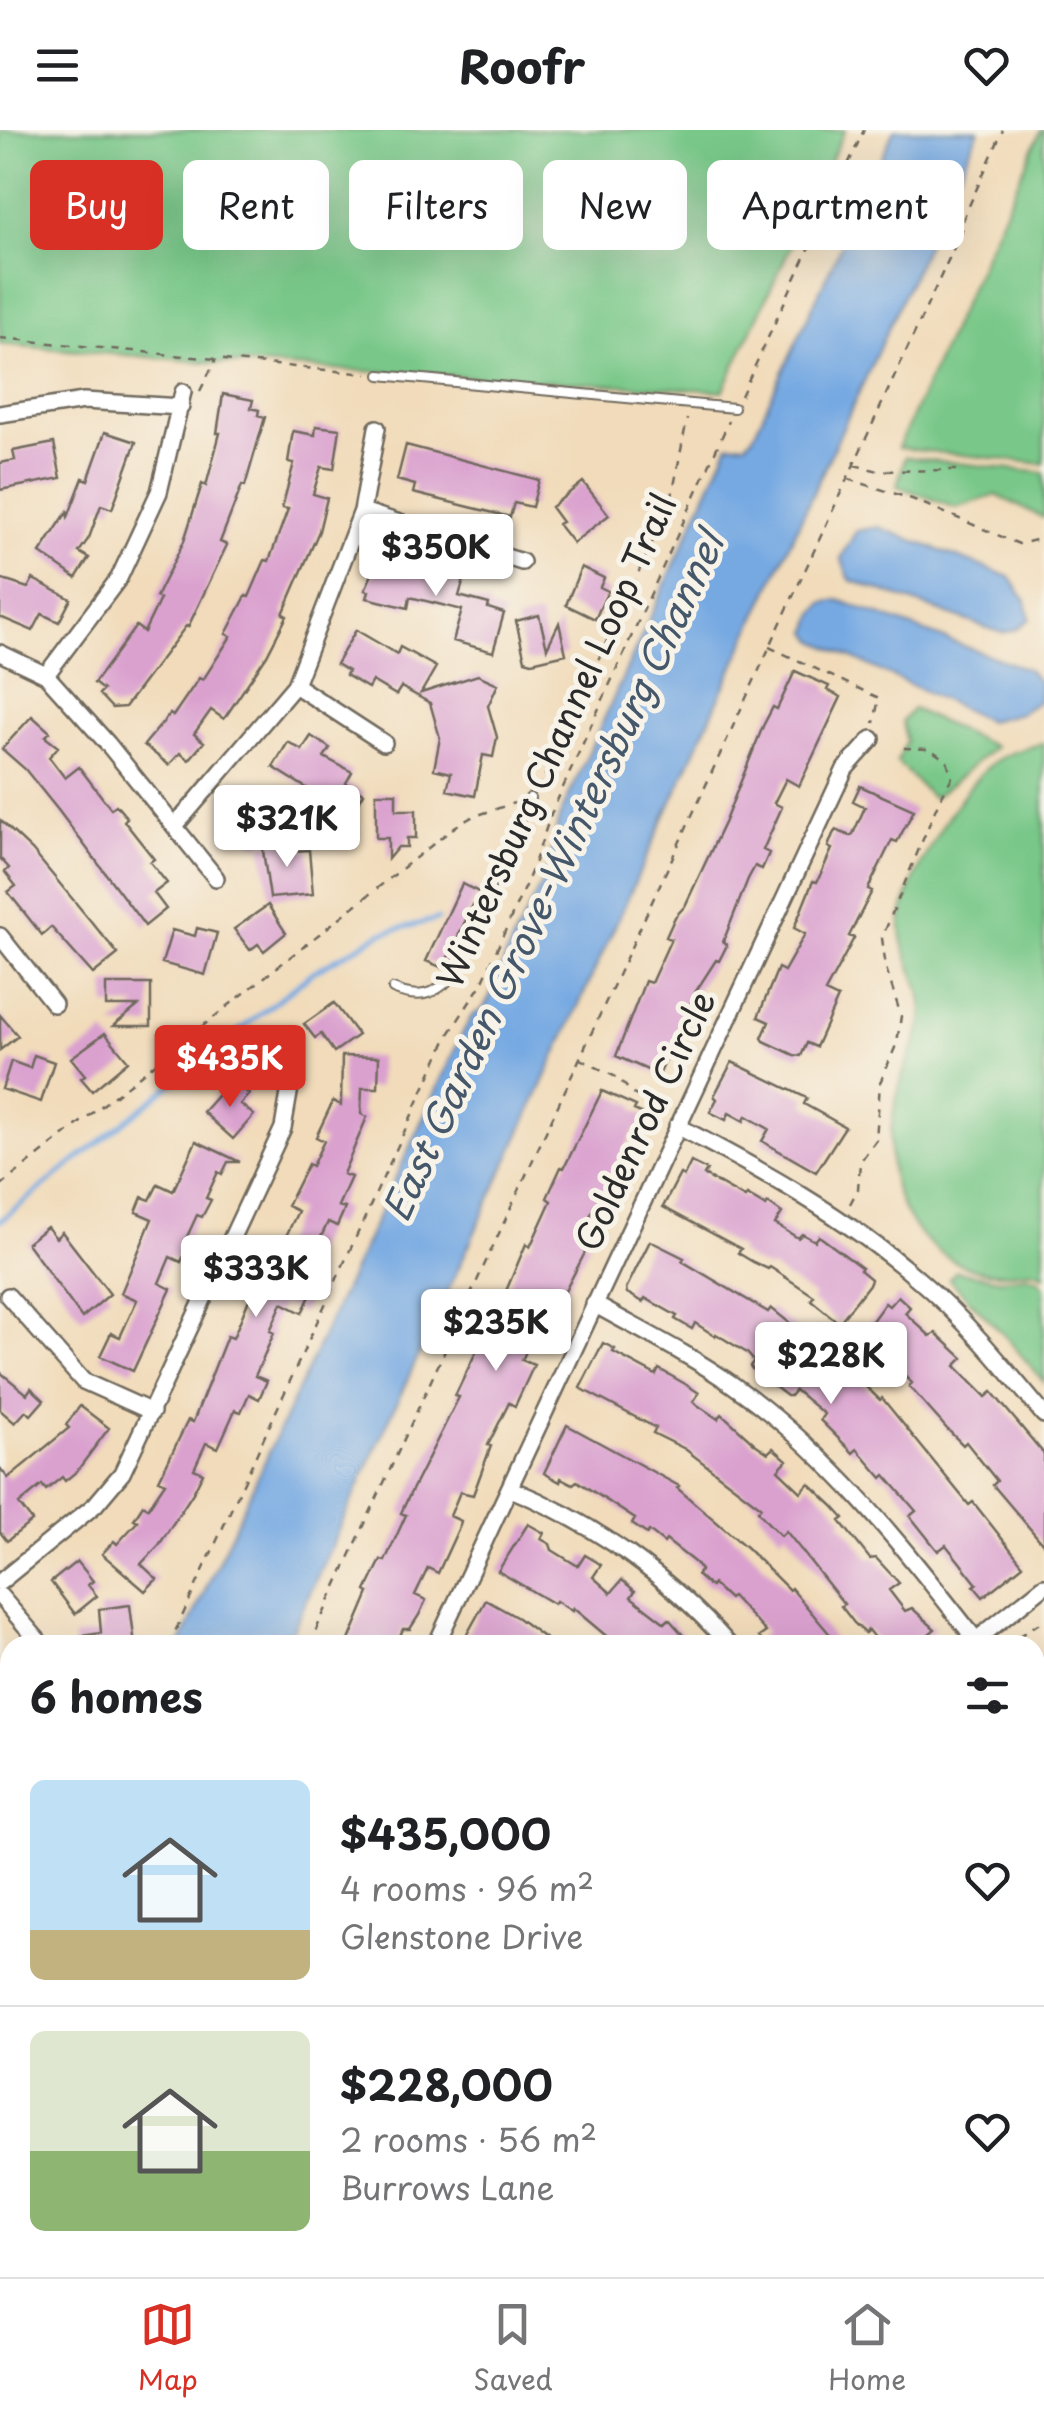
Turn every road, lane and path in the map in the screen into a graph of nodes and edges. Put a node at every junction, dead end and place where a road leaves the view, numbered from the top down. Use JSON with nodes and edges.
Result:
{"nodes":[{"id":1,"x":864,"y":130,"type":"edge"},
{"id":2,"x":1003,"y":130,"type":"edge"},
{"id":3,"x":0,"y":338,"type":"edge"},
{"id":4,"x":216,"y":360,"type":"junction"},
{"id":5,"x":380,"y":376,"type":"joint"},
{"id":6,"x":182,"y":399,"type":"junction"},
{"id":7,"x":690,"y":404,"type":"junction"},
{"id":8,"x":734,"y":408,"type":"junction"},
{"id":9,"x":0,"y":414,"type":"edge"},
{"id":10,"x":377,"y":428,"type":"dead end"},
{"id":11,"x":853,"y":465,"type":"junction"},
{"id":12,"x":956,"y":470,"type":"dead end"},
{"id":13,"x":846,"y":479,"type":"junction"},
{"id":14,"x":362,"y":511,"type":"junction"},
{"id":15,"x":1044,"y":538,"type":"edge"},
{"id":16,"x":522,"y":562,"type":"dead end"},
{"id":17,"x":769,"y":647,"type":"junction"},
{"id":18,"x":0,"y":654,"type":"edge"},
{"id":19,"x":46,"y":675,"type":"junction"},
{"id":20,"x":295,"y":685,"type":"junction"},
{"id":21,"x":872,"y":740,"type":"joint"},
{"id":22,"x":384,"y":743,"type":"dead end"},
{"id":23,"x":904,"y":748,"type":"dead end"},
{"id":24,"x":530,"y":798,"type":"junction"},
{"id":25,"x":175,"y":826,"type":"junction"},
{"id":26,"x":216,"y":878,"type":"dead end"},
{"id":27,"x":0,"y":936,"type":"edge"},
{"id":28,"x":392,"y":990,"type":"dead end"},
{"id":29,"x":54,"y":1004,"type":"dead end"},
{"id":30,"x":579,"y":1059,"type":"junction"},
{"id":31,"x":292,"y":1076,"type":"dead end"},
{"id":32,"x":679,"y":1122,"type":"junction"},
{"id":33,"x":0,"y":1186,"type":"edge"},
{"id":34,"x":838,"y":1220,"type":"junction"},
{"id":35,"x":8,"y":1296,"type":"dead end"},
{"id":36,"x":594,"y":1304,"type":"junction"},
{"id":37,"x":152,"y":1412,"type":"junction"},
{"id":38,"x":1044,"y":1415,"type":"edge"},
{"id":39,"x":511,"y":1489,"type":"junction"},
{"id":40,"x":0,"y":1582,"type":"edge"},
{"id":41,"x":1044,"y":1586,"type":"edge"},
{"id":42,"x":0,"y":1596,"type":"edge"},
{"id":43,"x":1044,"y":1620,"type":"edge"},
{"id":44,"x":33,"y":1635,"type":"edge"},
{"id":45,"x":175,"y":1635,"type":"edge"},
{"id":46,"x":315,"y":1635,"type":"edge"},
{"id":47,"x":441,"y":1635,"type":"edge"},
{"id":48,"x":719,"y":1635,"type":"edge"},
{"id":49,"x":968,"y":1635,"type":"edge"},
{"id":50,"x":982,"y":1635,"type":"edge"},
{"id":51,"x":1021,"y":1635,"type":"edge"}],
"edges":[{"from":1,"to":8,"type":"path","name":"Wintersburg Channel Loop Trail"},
{"from":2,"to":11,"type":"path"},
{"from":3,"to":4,"type":"path"},
{"from":4,"to":5,"type":"path"},
{"from":4,"to":6,"type":"path"},
{"from":5,"to":7,"type":"lane"},
{"from":6,"to":9,"type":"street"},
{"from":6,"to":19,"type":"street"},
{"from":7,"to":8,"type":"lane"},
{"from":7,"to":24,"type":"path"},
{"from":8,"to":45,"type":"path","name":"Wintersburg Channel Loop Trail"},
{"from":10,"to":14,"type":"street"},
{"from":11,"to":12,"type":"path"},
{"from":11,"to":13,"type":"path"},
{"from":13,"to":15,"type":"path"},
{"from":13,"to":17,"type":"path"},
{"from":14,"to":16,"type":"street"},
{"from":14,"to":20,"type":"street"},
{"from":17,"to":21,"type":"path"},
{"from":17,"to":30,"type":"path"},
{"from":18,"to":19,"type":"street"},
{"from":19,"to":25,"type":"street"},
{"from":20,"to":22,"type":"street"},
{"from":20,"to":25,"type":"street"},
{"from":21,"to":32,"type":"street","name":"Goldenrod Circle"},
{"from":23,"to":34,"type":"path"},
{"from":24,"to":28,"type":"lane"},
{"from":24,"to":33,"type":"path"},
{"from":25,"to":26,"type":"street"},
{"from":27,"to":29,"type":"street"},
{"from":30,"to":32,"type":"path"},
{"from":30,"to":46,"type":"path"},
{"from":31,"to":37,"type":"street"},
{"from":32,"to":34,"type":"street"},
{"from":32,"to":36,"type":"street","name":"Goldenrod Circle"},
{"from":34,"to":38,"type":"street"},
{"from":35,"to":37,"type":"street"},
{"from":36,"to":39,"type":"street","name":"Goldenrod Circle"},
{"from":36,"to":49,"type":"street"},
{"from":37,"to":40,"type":"street"},
{"from":39,"to":47,"type":"street","name":"Goldenrod Circle"},
{"from":39,"to":48,"type":"street"},
{"from":41,"to":50,"type":"street"},
{"from":42,"to":44,"type":"street"},
{"from":43,"to":51,"type":"path"}]}
